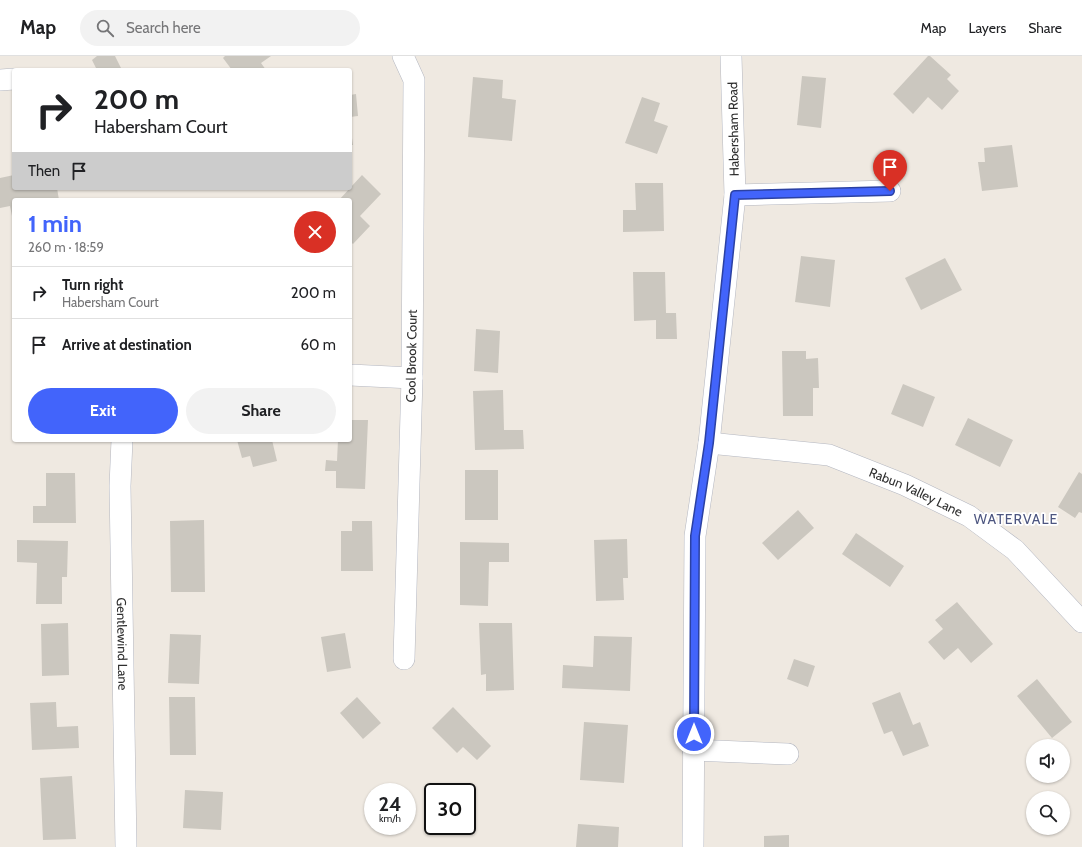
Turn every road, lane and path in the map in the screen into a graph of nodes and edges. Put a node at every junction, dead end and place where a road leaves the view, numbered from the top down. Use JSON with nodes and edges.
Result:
{"nodes":[{"id":1,"x":403,"y":56,"type":"edge"},
{"id":2,"x":731,"y":56,"type":"edge"},
{"id":3,"x":12,"y":79,"type":"edge"},
{"id":4,"x":0,"y":80,"type":"edge"},
{"id":5,"x":890,"y":191,"type":"dead end"},
{"id":6,"x":735,"y":195,"type":"junction"},
{"id":7,"x":352,"y":375,"type":"edge"},
{"id":8,"x":412,"y":378,"type":"junction"},
{"id":9,"x":122,"y":442,"type":"edge"},
{"id":10,"x":709,"y":443,"type":"junction"},
{"id":11,"x":1082,"y":622,"type":"edge"},
{"id":12,"x":404,"y":659,"type":"dead end"},
{"id":13,"x":694,"y":750,"type":"junction"},
{"id":14,"x":788,"y":754,"type":"dead end"},
{"id":15,"x":126,"y":847,"type":"edge"},
{"id":16,"x":693,"y":847,"type":"edge"}],
"edges":[{"from":1,"to":8,"type":"street","name":"Cool Brook Court"},
{"from":2,"to":6,"type":"street","name":"Habersham Road"},
{"from":3,"to":4,"type":"street"},
{"from":5,"to":6,"type":"street"},
{"from":6,"to":10,"type":"street","name":"Habersham Road"},
{"from":7,"to":8,"type":"street"},
{"from":8,"to":12,"type":"street","name":"Cool Brook Court"},
{"from":9,"to":15,"type":"street","name":"Gentlewind Lane"},
{"from":10,"to":11,"type":"street","name":"Rabun Valley Lane"},
{"from":10,"to":13,"type":"street","name":"Habersham Road"},
{"from":13,"to":14,"type":"street"},
{"from":13,"to":16,"type":"street","name":"Habersham Road"}]}
